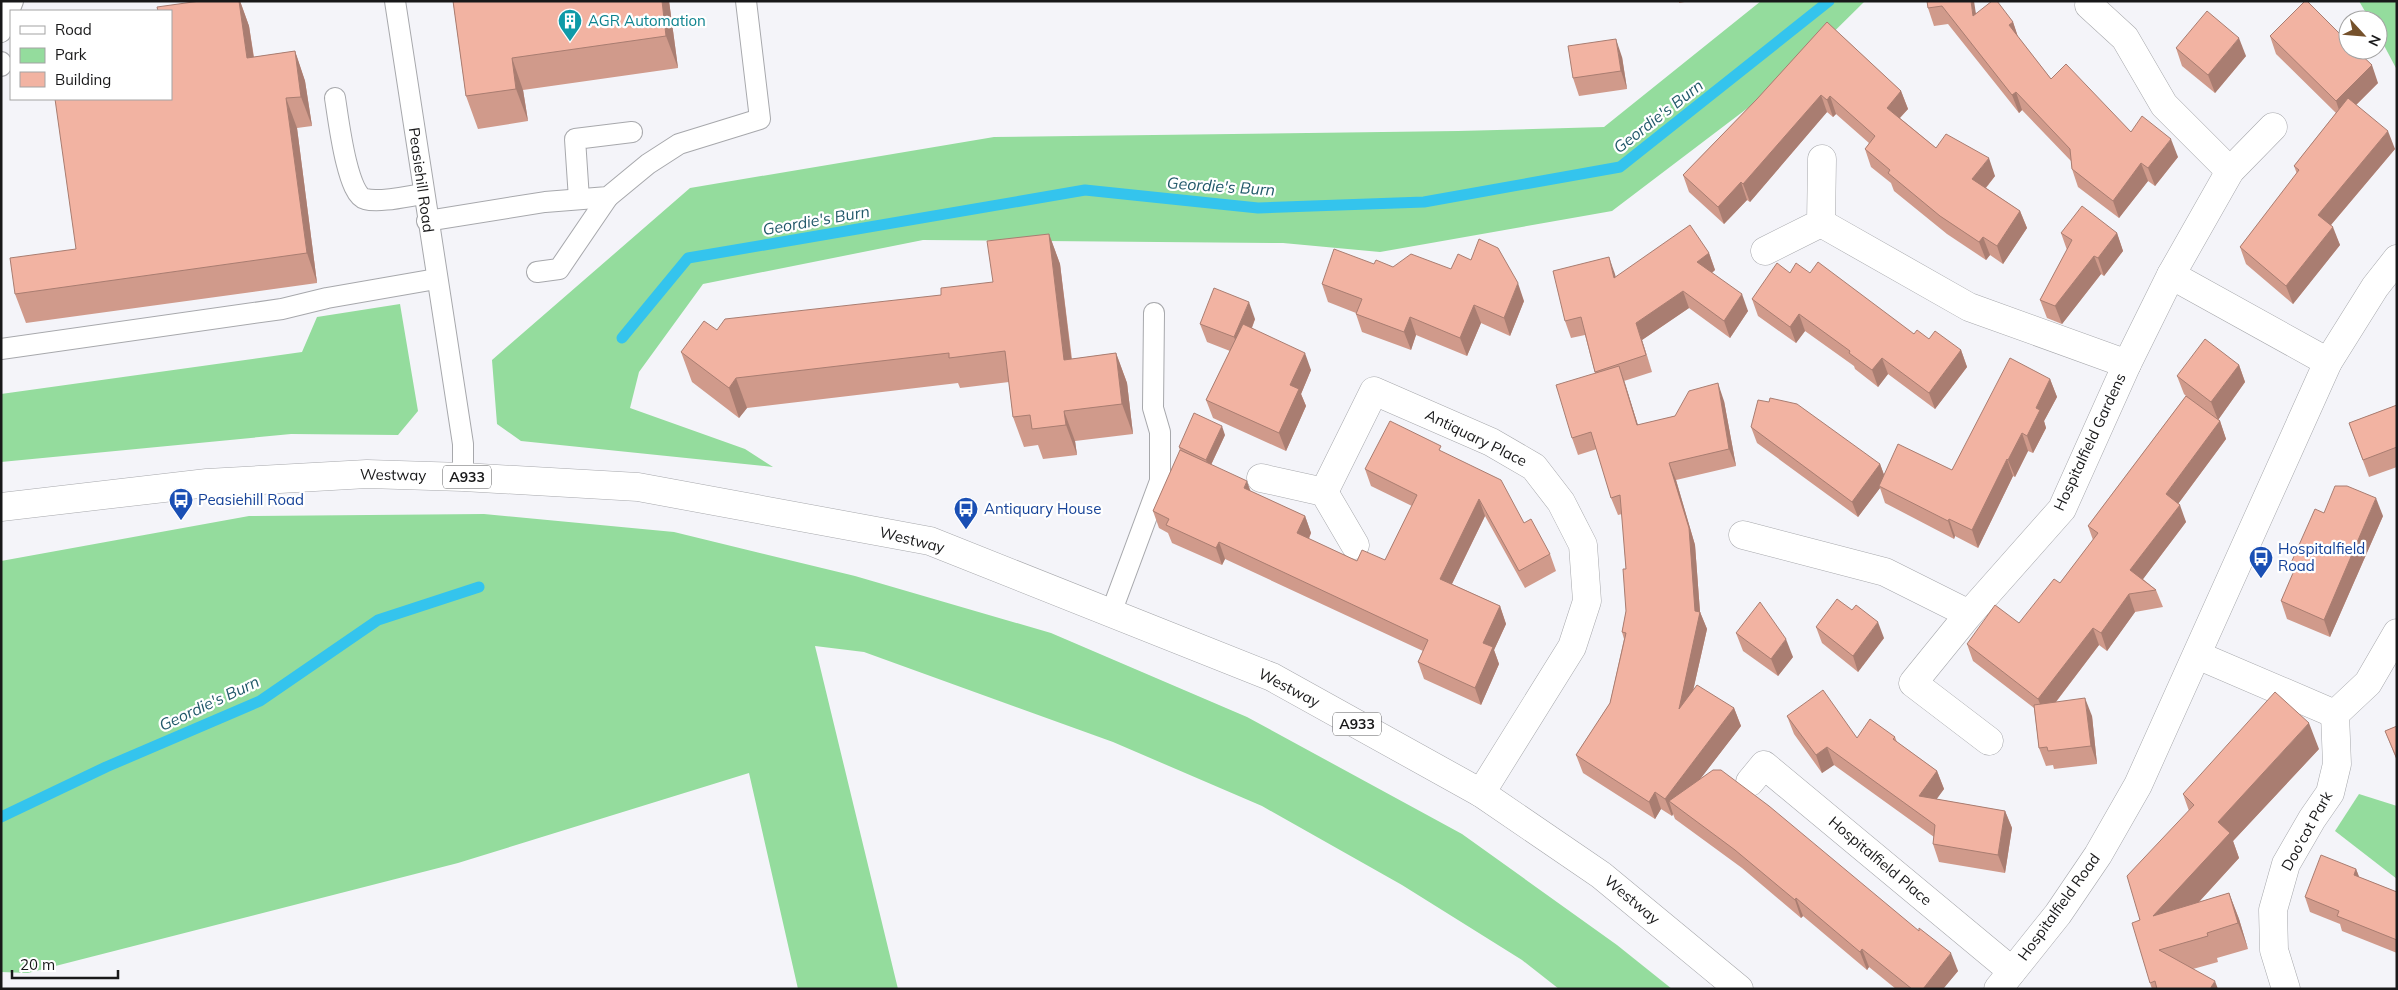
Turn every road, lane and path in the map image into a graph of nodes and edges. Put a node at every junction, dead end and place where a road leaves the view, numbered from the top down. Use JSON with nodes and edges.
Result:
{"nodes":[{"id":1,"x":13,"y":1,"type":"edge"},
{"id":2,"x":395,"y":1,"type":"edge"},
{"id":3,"x":746,"y":1,"type":"edge"},
{"id":4,"x":2089,"y":5,"type":"dead end"},
{"id":5,"x":1,"y":32,"type":"edge"},
{"id":6,"x":334,"y":98,"type":"dead end"},
{"id":7,"x":2272,"y":127,"type":"dead end"},
{"id":8,"x":632,"y":132,"type":"dead end"},
{"id":9,"x":1822,"y":159,"type":"dead end"},
{"id":10,"x":2230,"y":171,"type":"junction"},
{"id":11,"x":424,"y":194,"type":"junction"},
{"id":12,"x":608,"y":197,"type":"junction"},
{"id":13,"x":580,"y":199,"type":"junction"},
{"id":14,"x":427,"y":221,"type":"junction"},
{"id":15,"x":1821,"y":223,"type":"junction"},
{"id":16,"x":1765,"y":251,"type":"dead end"},
{"id":17,"x":2397,"y":259,"type":"edge"},
{"id":18,"x":537,"y":272,"type":"dead end"},
{"id":19,"x":2171,"y":275,"type":"junction"},
{"id":20,"x":436,"y":279,"type":"junction"},
{"id":21,"x":1154,"y":313,"type":"dead end"},
{"id":22,"x":1,"y":349,"type":"edge"},
{"id":23,"x":2328,"y":362,"type":"junction"},
{"id":24,"x":2127,"y":364,"type":"junction"},
{"id":25,"x":463,"y":476,"type":"junction"},
{"id":26,"x":1261,"y":478,"type":"dead end"},
{"id":27,"x":1324,"y":492,"type":"junction"},
{"id":28,"x":1,"y":508,"type":"edge"},
{"id":29,"x":1743,"y":535,"type":"dead end"},
{"id":30,"x":1355,"y":545,"type":"dead end"},
{"id":31,"x":1111,"y":613,"type":"junction"},
{"id":32,"x":1969,"y":614,"type":"junction"},
{"id":33,"x":2397,"y":633,"type":"edge"},
{"id":34,"x":2196,"y":655,"type":"junction"},
{"id":35,"x":2335,"y":714,"type":"junction"},
{"id":36,"x":1989,"y":740,"type":"dead end"},
{"id":37,"x":1750,"y":782,"type":"dead end"},
{"id":38,"x":1481,"y":793,"type":"junction"},
{"id":39,"x":2005,"y":980,"type":"edge"},
{"id":40,"x":1739,"y":989,"type":"edge"},
{"id":41,"x":2286,"y":989,"type":"edge"}],
"edges":[{"from":1,"to":5,"type":"lane"},
{"from":2,"to":11,"type":"lane","name":"Peasiehill Road"},
{"from":3,"to":12,"type":"lane"},
{"from":4,"to":10,"type":"street"},
{"from":6,"to":11,"type":"lane"},
{"from":7,"to":10,"type":"street","name":"Hospitalfield Gardens"},
{"from":8,"to":13,"type":"lane"},
{"from":9,"to":15,"type":"street"},
{"from":10,"to":19,"type":"street","name":"Hospitalfield Gardens"},
{"from":11,"to":14,"type":"lane","name":"Peasiehill Road"},
{"from":12,"to":13,"type":"lane"},
{"from":12,"to":18,"type":"lane"},
{"from":13,"to":14,"type":"lane"},
{"from":14,"to":20,"type":"lane","name":"Peasiehill Road"},
{"from":15,"to":16,"type":"street"},
{"from":15,"to":24,"type":"street"},
{"from":17,"to":23,"type":"street","name":"Hospitalfield Road"},
{"from":19,"to":23,"type":"street"},
{"from":19,"to":24,"type":"street","name":"Hospitalfield Gardens"},
{"from":20,"to":22,"type":"lane"},
{"from":20,"to":25,"type":"lane","name":"Peasiehill Road"},
{"from":21,"to":31,"type":"lane"},
{"from":23,"to":34,"type":"street","name":"Hospitalfield Road"},
{"from":24,"to":32,"type":"street","name":"Hospitalfield Gardens"},
{"from":25,"to":28,"type":"street","name":"Westway","number":"A933"},
{"from":25,"to":31,"type":"street","name":"Westway","number":"A933"},
{"from":26,"to":27,"type":"street"},
{"from":27,"to":30,"type":"street"},
{"from":27,"to":38,"type":"street","name":"Antiquary Place"},
{"from":29,"to":32,"type":"street"},
{"from":31,"to":38,"type":"street","name":"Westway","number":"A933"},
{"from":32,"to":36,"type":"street","name":"Hospitalfield Gardens"},
{"from":33,"to":35,"type":"street"},
{"from":34,"to":35,"type":"street"},
{"from":34,"to":39,"type":"street","name":"Hospitalfield Road"},
{"from":35,"to":41,"type":"street","name":"Doo'cot Park"},
{"from":37,"to":39,"type":"street","name":"Hospitalfield Place"},
{"from":38,"to":40,"type":"street","name":"Westway","number":"A933"}]}
